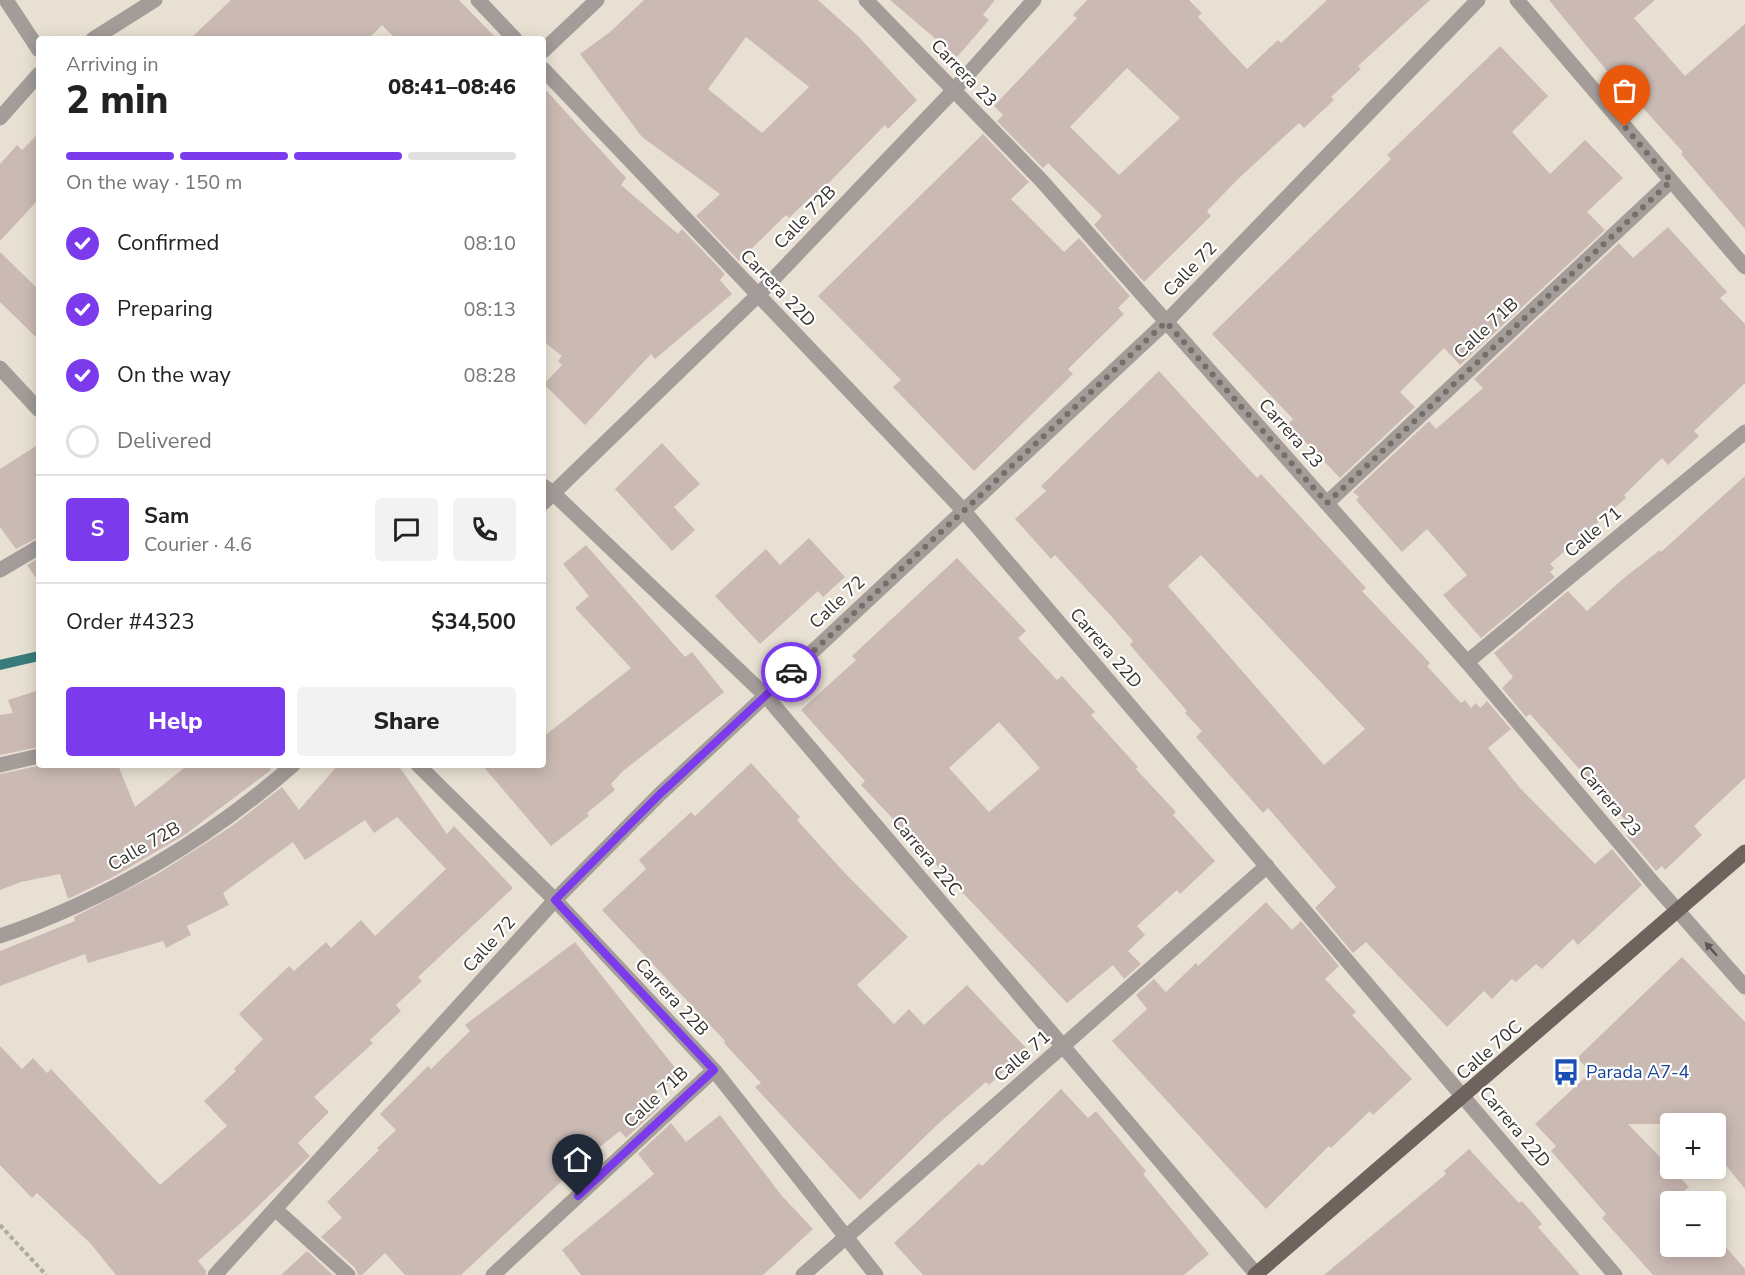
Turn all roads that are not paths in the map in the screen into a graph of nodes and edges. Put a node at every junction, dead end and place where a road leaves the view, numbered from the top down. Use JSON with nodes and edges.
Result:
{"nodes":[{"id":1,"x":6,"y":0,"type":"edge"},
{"id":2,"x":156,"y":0,"type":"edge"},
{"id":3,"x":478,"y":0,"type":"edge"},
{"id":4,"x":597,"y":0,"type":"edge"},
{"id":5,"x":866,"y":0,"type":"edge"},
{"id":6,"x":1034,"y":0,"type":"edge"},
{"id":7,"x":1478,"y":0,"type":"edge"},
{"id":8,"x":1517,"y":0,"type":"edge"},
{"id":9,"x":104,"y":36,"type":"edge"},
{"id":10,"x":512,"y":36,"type":"edge"},
{"id":11,"x":36,"y":45,"type":"edge"},
{"id":12,"x":546,"y":48,"type":"edge"},
{"id":13,"x":546,"y":72,"type":"edge"},
{"id":14,"x":36,"y":77,"type":"edge"},
{"id":15,"x":954,"y":90,"type":"junction"},
{"id":16,"x":0,"y":118,"type":"edge"},
{"id":17,"x":1671,"y":181,"type":"junction"},
{"id":18,"x":1745,"y":267,"type":"edge"},
{"id":19,"x":758,"y":295,"type":"junction"},
{"id":20,"x":1166,"y":322,"type":"junction"},
{"id":21,"x":0,"y":368,"type":"edge"},
{"id":22,"x":36,"y":407,"type":"edge"},
{"id":23,"x":1745,"y":432,"type":"edge"},
{"id":24,"x":546,"y":494,"type":"edge"},
{"id":25,"x":1327,"y":503,"type":"junction"},
{"id":26,"x":963,"y":510,"type":"junction"},
{"id":27,"x":36,"y":549,"type":"edge"},
{"id":28,"x":0,"y":570,"type":"edge"},
{"id":29,"x":1467,"y":662,"type":"junction"},
{"id":30,"x":766,"y":696,"type":"junction"},
{"id":31,"x":36,"y":757,"type":"edge"},
{"id":32,"x":0,"y":765,"type":"edge"},
{"id":33,"x":289,"y":768,"type":"edge"},
{"id":34,"x":421,"y":768,"type":"edge"},
{"id":35,"x":1745,"y":852,"type":"edge"},
{"id":36,"x":1267,"y":866,"type":"junction"},
{"id":37,"x":555,"y":900,"type":"junction"},
{"id":38,"x":1678,"y":912,"type":"junction"},
{"id":39,"x":0,"y":936,"type":"edge"},
{"id":40,"x":1745,"y":987,"type":"edge"},
{"id":41,"x":1063,"y":1046,"type":"junction"},
{"id":42,"x":714,"y":1070,"type":"junction"},
{"id":43,"x":1464,"y":1097,"type":"junction"},
{"id":44,"x":275,"y":1209,"type":"junction"},
{"id":45,"x":845,"y":1238,"type":"junction"},
{"id":46,"x":215,"y":1275,"type":"edge"},
{"id":47,"x":348,"y":1275,"type":"edge"},
{"id":48,"x":493,"y":1275,"type":"edge"},
{"id":49,"x":802,"y":1275,"type":"edge"},
{"id":50,"x":876,"y":1275,"type":"edge"},
{"id":51,"x":1256,"y":1275,"type":"edge"},
{"id":52,"x":1615,"y":1275,"type":"edge"}],
"edges":[{"from":1,"to":11,"type":"street"},
{"from":2,"to":9,"type":"street"},
{"from":3,"to":10,"type":"street"},
{"from":4,"to":12,"type":"street"},
{"from":5,"to":15,"type":"street","name":"Carrera 23"},
{"from":6,"to":15,"type":"street","name":"Calle 72B"},
{"from":7,"to":20,"type":"street","name":"Calle 72"},
{"from":8,"to":17,"type":"street"},
{"from":13,"to":19,"type":"street","name":"Carrera 22D"},
{"from":14,"to":16,"type":"street"},
{"from":15,"to":19,"type":"street","name":"Calle 72B"},
{"from":15,"to":20,"type":"street","name":"Carrera 23"},
{"from":17,"to":18,"type":"street"},
{"from":17,"to":25,"type":"street","name":"Calle 71B"},
{"from":19,"to":24,"type":"street","name":"Calle 72B"},
{"from":19,"to":26,"type":"street","name":"Carrera 22D"},
{"from":20,"to":25,"type":"street","name":"Carrera 23"},
{"from":20,"to":26,"type":"street","name":"Calle 72"},
{"from":21,"to":22,"type":"street"},
{"from":23,"to":29,"type":"street","name":"Calle 71"},
{"from":24,"to":30,"type":"street","name":"Carrera 22C"},
{"from":25,"to":29,"type":"street","name":"Carrera 23"},
{"from":26,"to":30,"type":"street","name":"Calle 72"},
{"from":26,"to":36,"type":"street","name":"Carrera 22D"},
{"from":27,"to":28,"type":"street"},
{"from":29,"to":38,"type":"street","name":"Carrera 23"},
{"from":30,"to":37,"type":"street","name":"Calle 72"},
{"from":30,"to":41,"type":"street","name":"Carrera 22C"},
{"from":31,"to":32,"type":"street"},
{"from":33,"to":39,"type":"street","name":"Calle 72B"},
{"from":34,"to":37,"type":"street","name":"Carrera 22B"},
{"from":35,"to":38,"type":"main road","name":"Calle 70C"},
{"from":36,"to":41,"type":"street","name":"Calle 71"},
{"from":36,"to":43,"type":"street","name":"Carrera 22D"},
{"from":37,"to":42,"type":"street","name":"Carrera 22B"},
{"from":37,"to":44,"type":"street","name":"Calle 72"},
{"from":40,"to":38,"type":"street","name":"Carrera 23","one_way":true},
{"from":38,"to":43,"type":"main road","name":"Calle 70C"},
{"from":41,"to":45,"type":"street","name":"Calle 71"},
{"from":41,"to":51,"type":"street","name":"Carrera 22C"},
{"from":42,"to":45,"type":"street","name":"Carrera 22B"},
{"from":42,"to":48,"type":"street","name":"Calle 71B"},
{"from":43,"to":51,"type":"main road","name":"Calle 70C"},
{"from":43,"to":52,"type":"street","name":"Carrera 22D"},
{"from":44,"to":46,"type":"street","name":"Calle 72"},
{"from":44,"to":47,"type":"street"},
{"from":45,"to":49,"type":"street","name":"Calle 71"},
{"from":45,"to":50,"type":"street","name":"Carrera 22B"}]}
